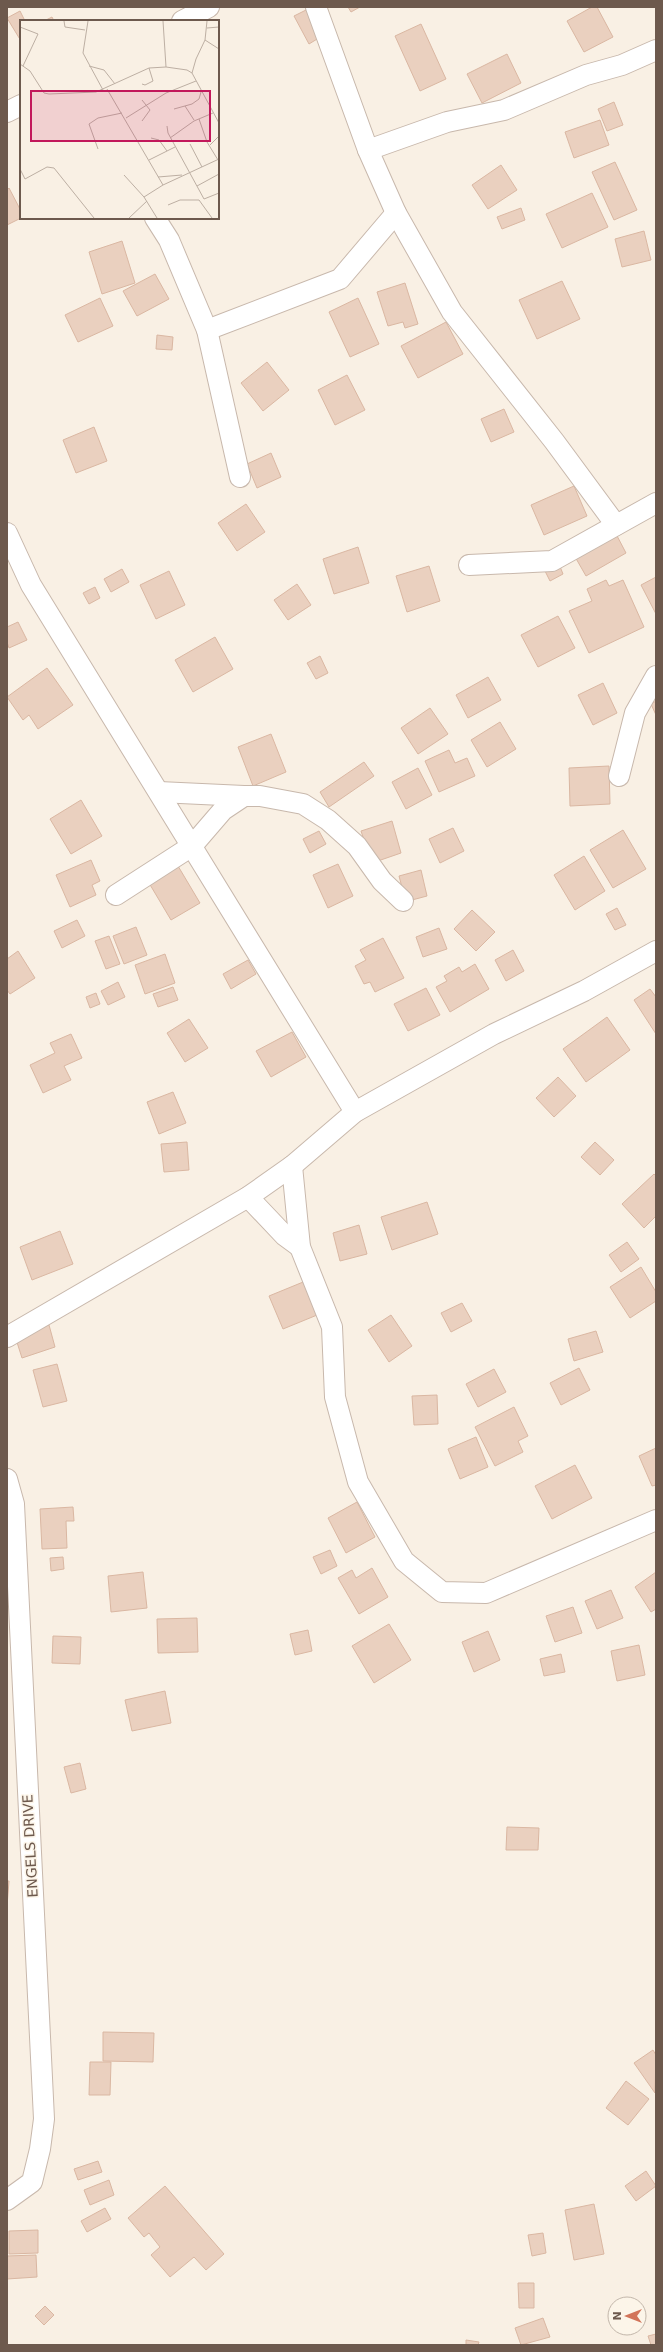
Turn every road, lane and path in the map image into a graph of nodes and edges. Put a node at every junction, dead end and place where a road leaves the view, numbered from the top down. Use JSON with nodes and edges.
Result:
{"nodes":[{"id":1,"x":209,"y":7,"type":"edge"},
{"id":2,"x":316,"y":7,"type":"edge"},
{"id":3,"x":184,"y":20,"type":"edge"},
{"id":4,"x":656,"y":50,"type":"edge"},
{"id":5,"x":20,"y":106,"type":"edge"},
{"id":6,"x":7,"y":112,"type":"edge"},
{"id":7,"x":7,"y":119,"type":"edge"},
{"id":8,"x":20,"y":122,"type":"edge"},
{"id":9,"x":368,"y":150,"type":"junction"},
{"id":10,"x":396,"y":213,"type":"junction"},
{"id":11,"x":156,"y":219,"type":"edge"},
{"id":12,"x":207,"y":330,"type":"junction"},
{"id":13,"x":240,"y":478,"type":"dead end"},
{"id":14,"x":656,"y":503,"type":"edge"},
{"id":15,"x":616,"y":525,"type":"junction"},
{"id":16,"x":7,"y":533,"type":"edge"},
{"id":17,"x":469,"y":565,"type":"dead end"},
{"id":18,"x":656,"y":676,"type":"edge"},
{"id":19,"x":619,"y":776,"type":"dead end"},
{"id":20,"x":159,"y":792,"type":"junction"},
{"id":21,"x":244,"y":796,"type":"junction"},
{"id":22,"x":192,"y":846,"type":"junction"},
{"id":23,"x":116,"y":895,"type":"dead end"},
{"id":24,"x":403,"y":901,"type":"dead end"},
{"id":25,"x":656,"y":951,"type":"edge"},
{"id":26,"x":355,"y":1112,"type":"junction"},
{"id":27,"x":292,"y":1166,"type":"junction"},
{"id":28,"x":248,"y":1197,"type":"junction"},
{"id":29,"x":300,"y":1247,"type":"junction"},
{"id":30,"x":7,"y":1337,"type":"edge"},
{"id":31,"x":7,"y":1479,"type":"edge"},
{"id":32,"x":656,"y":1520,"type":"edge"},
{"id":33,"x":7,"y":2200,"type":"edge"}],
"edges":[{"from":1,"to":3,"type":"street"},
{"from":2,"to":9,"type":"street"},
{"from":4,"to":9,"type":"street"},
{"from":5,"to":6,"type":"street"},
{"from":7,"to":8,"type":"street"},
{"from":9,"to":10,"type":"street"},
{"from":10,"to":12,"type":"street"},
{"from":10,"to":15,"type":"street"},
{"from":11,"to":12,"type":"street"},
{"from":12,"to":13,"type":"street"},
{"from":14,"to":15,"type":"street"},
{"from":15,"to":17,"type":"street"},
{"from":16,"to":20,"type":"street"},
{"from":18,"to":19,"type":"street"},
{"from":20,"to":21,"type":"street"},
{"from":20,"to":22,"type":"street"},
{"from":21,"to":22,"type":"street"},
{"from":21,"to":24,"type":"street"},
{"from":22,"to":23,"type":"street"},
{"from":22,"to":26,"type":"street"},
{"from":25,"to":26,"type":"street"},
{"from":26,"to":27,"type":"street"},
{"from":27,"to":28,"type":"street"},
{"from":27,"to":29,"type":"street"},
{"from":28,"to":29,"type":"street"},
{"from":28,"to":30,"type":"street"},
{"from":29,"to":32,"type":"street"},
{"from":31,"to":33,"type":"street","name":"ENGELS DRIVE"}]}
